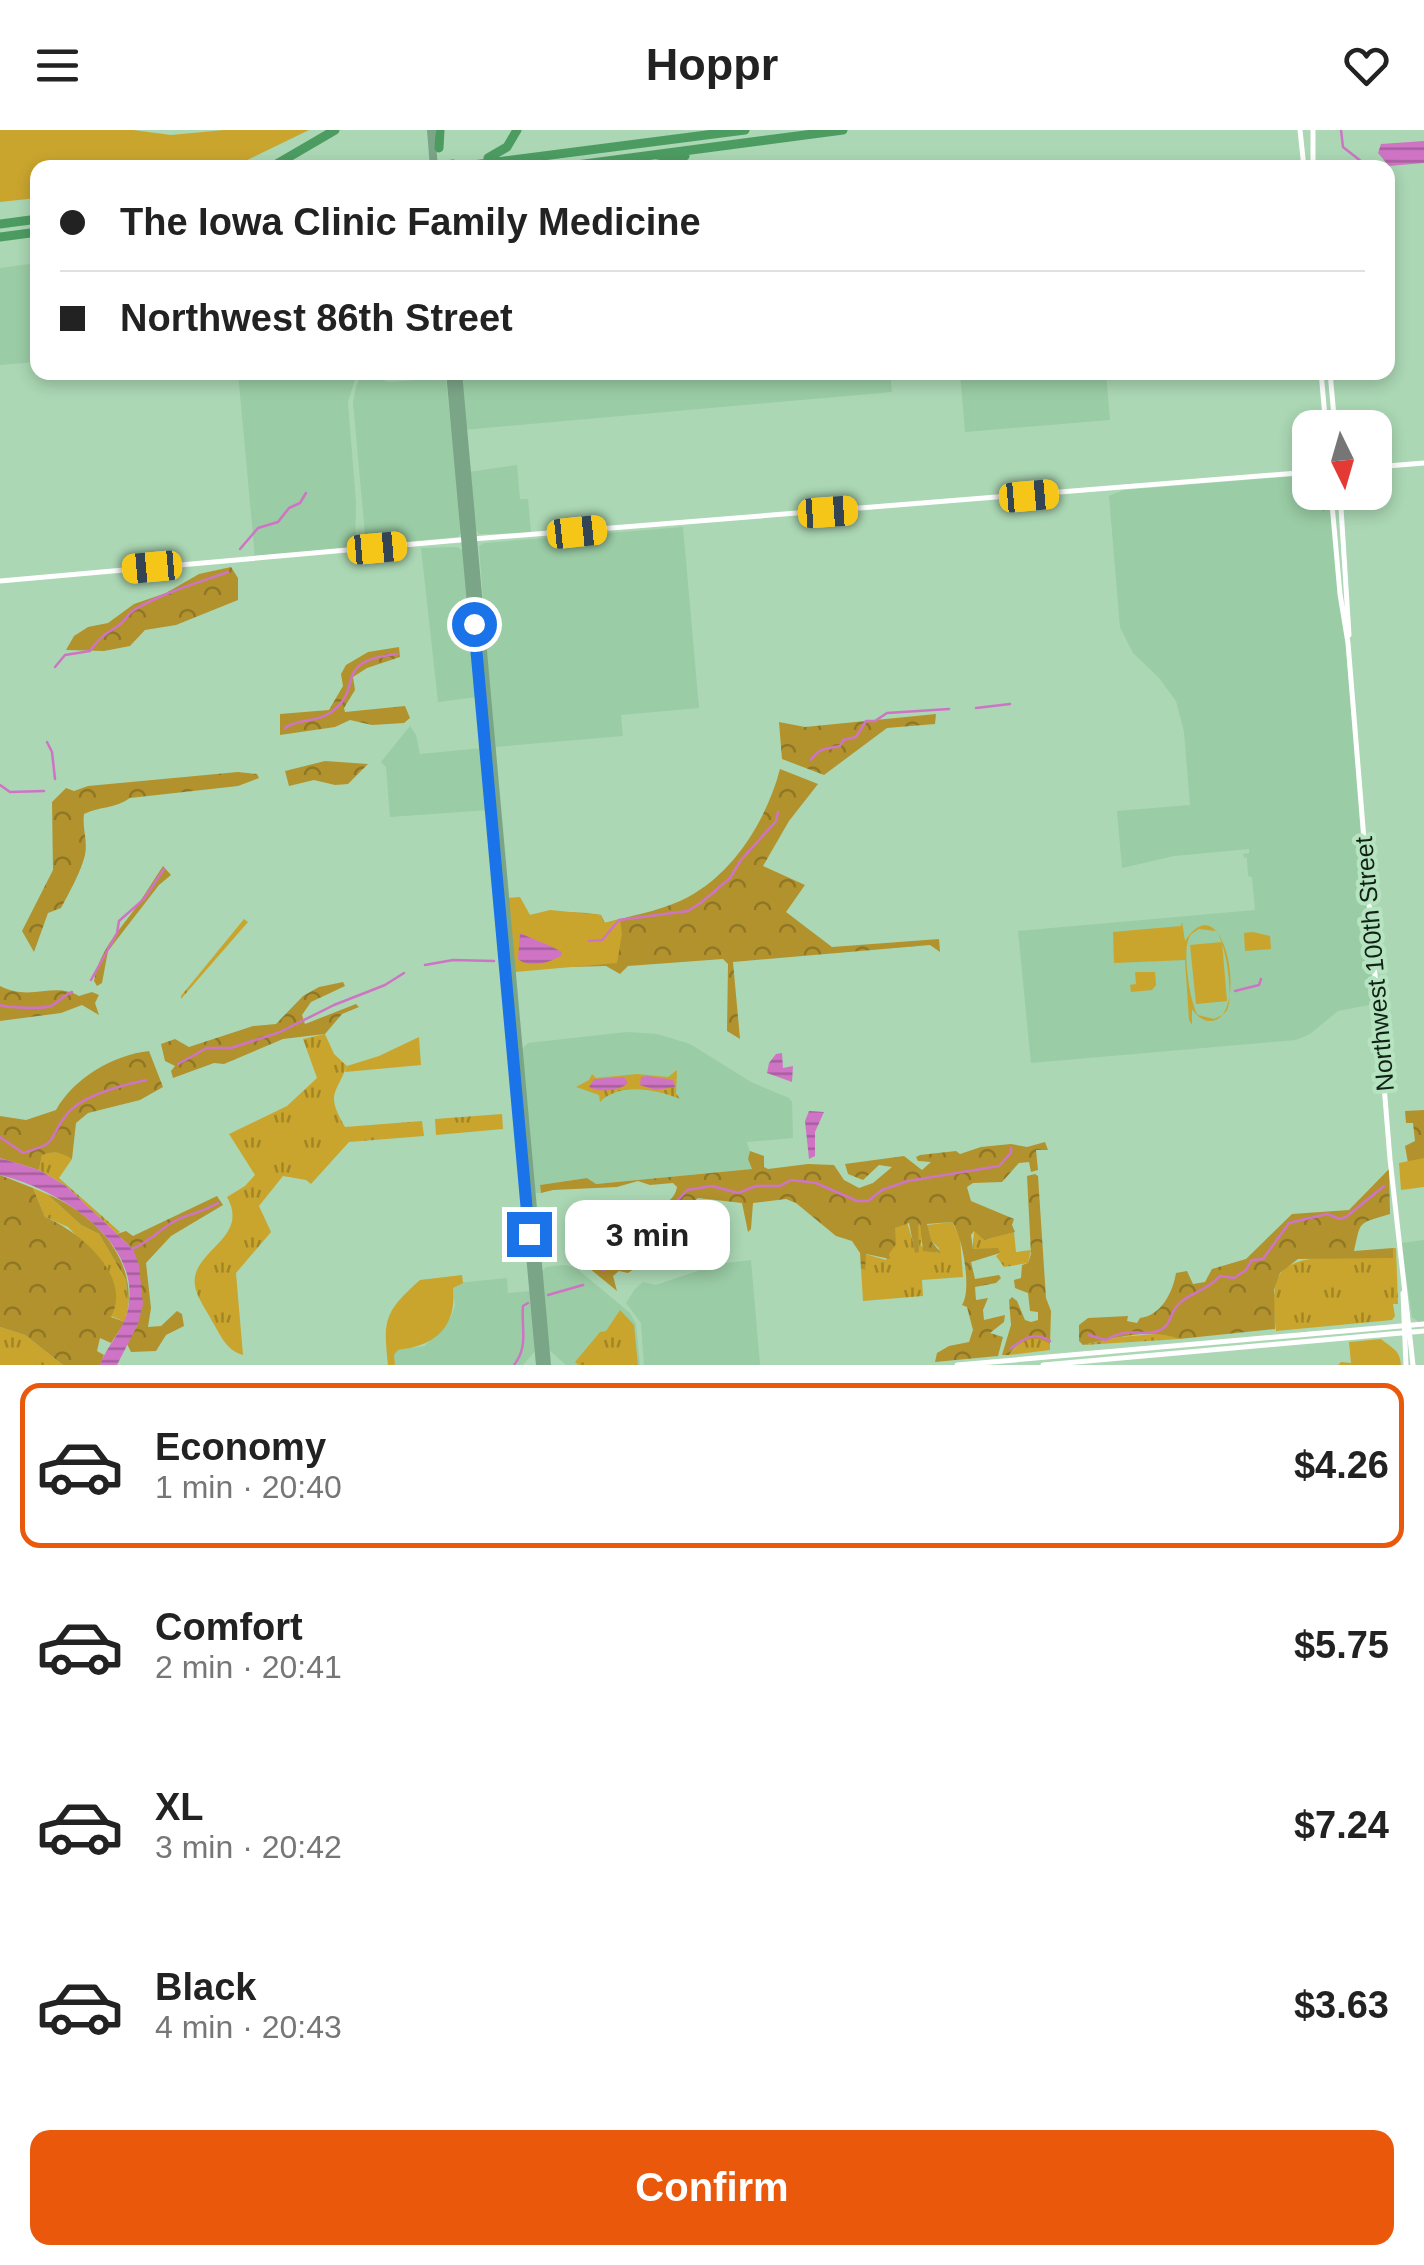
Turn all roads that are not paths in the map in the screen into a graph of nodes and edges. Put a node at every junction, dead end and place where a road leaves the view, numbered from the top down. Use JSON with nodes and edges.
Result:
{"nodes":[{"id":1,"x":335,"y":130,"type":"edge"},
{"id":2,"x":436,"y":130,"type":"edge"},
{"id":3,"x":516,"y":130,"type":"edge"},
{"id":4,"x":745,"y":130,"type":"edge"},
{"id":5,"x":843,"y":130,"type":"edge"},
{"id":6,"x":1300,"y":130,"type":"edge"},
{"id":7,"x":1312,"y":130,"type":"edge"},
{"id":8,"x":807,"y":135,"type":"junction"},
{"id":9,"x":437,"y":151,"type":"joint"},
{"id":10,"x":284,"y":160,"type":"edge"},
{"id":11,"x":437,"y":160,"type":"edge"},
{"id":12,"x":473,"y":160,"type":"edge"},
{"id":13,"x":511,"y":160,"type":"edge"},
{"id":14,"x":615,"y":160,"type":"edge"},
{"id":15,"x":671,"y":160,"type":"edge"},
{"id":16,"x":1303,"y":160,"type":"edge"},
{"id":17,"x":1313,"y":160,"type":"edge"},
{"id":18,"x":30,"y":220,"type":"edge"},
{"id":19,"x":0,"y":224,"type":"edge"},
{"id":20,"x":30,"y":233,"type":"edge"},
{"id":21,"x":0,"y":237,"type":"edge"},
{"id":22,"x":456,"y":380,"type":"edge"},
{"id":23,"x":1322,"y":380,"type":"edge"},
{"id":24,"x":1331,"y":380,"type":"edge"},
{"id":25,"x":1324,"y":410,"type":"edge"},
{"id":26,"x":1333,"y":410,"type":"edge"},
{"id":27,"x":1424,"y":463,"type":"edge"},
{"id":28,"x":1392,"y":466,"type":"edge"},
{"id":29,"x":1292,"y":473,"type":"edge"},
{"id":30,"x":1333,"y":510,"type":"edge"},
{"id":31,"x":1342,"y":510,"type":"edge"},
{"id":32,"x":470,"y":540,"type":"junction"},
{"id":33,"x":0,"y":581,"type":"edge"},
{"id":34,"x":1348,"y":643,"type":"junction"},
{"id":35,"x":1424,"y":1328,"type":"edge"},
{"id":36,"x":1406,"y":1329,"type":"junction"},
{"id":37,"x":544,"y":1365,"type":"edge"},
{"id":38,"x":957,"y":1365,"type":"edge"},
{"id":39,"x":1042,"y":1365,"type":"edge"},
{"id":40,"x":1409,"y":1365,"type":"edge"}],
"edges":[{"from":1,"to":10,"type":"highway"},
{"from":2,"to":9,"type":"highway"},
{"from":3,"to":12,"type":"highway"},
{"from":4,"to":13,"type":"highway"},
{"from":5,"to":8,"type":"highway"},
{"from":6,"to":16,"type":"street"},
{"from":7,"to":17,"type":"street"},
{"from":8,"to":14,"type":"highway"},
{"from":8,"to":15,"type":"highway"},
{"from":9,"to":11,"type":"main road"},
{"from":18,"to":19,"type":"highway"},
{"from":20,"to":21,"type":"highway"},
{"from":22,"to":32,"type":"main road"},
{"from":23,"to":25,"type":"street"},
{"from":24,"to":26,"type":"street"},
{"from":27,"to":28,"type":"street"},
{"from":29,"to":32,"type":"street"},
{"from":30,"to":34,"type":"street","name":"Northwest 100th Street"},
{"from":31,"to":34,"type":"street","name":"Northwest 100th Street"},
{"from":32,"to":33,"type":"street"},
{"from":32,"to":37,"type":"main road"},
{"from":34,"to":36,"type":"street","name":"Northwest 100th Street"},
{"from":35,"to":36,"type":"street"},
{"from":36,"to":38,"type":"street"},
{"from":36,"to":39,"type":"street"},
{"from":36,"to":40,"type":"street","name":"Northwest 100th Street"}]}
